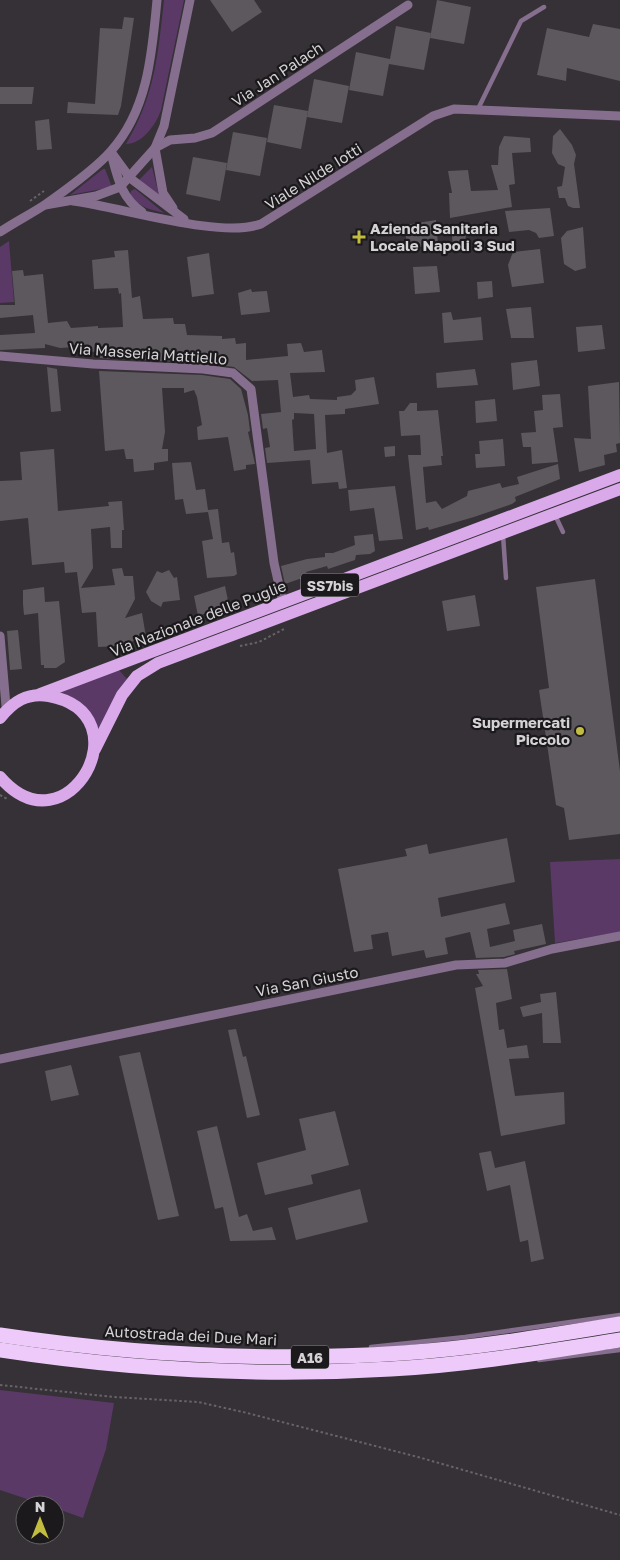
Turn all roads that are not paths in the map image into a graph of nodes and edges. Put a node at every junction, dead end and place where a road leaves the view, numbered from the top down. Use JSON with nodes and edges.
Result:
{"nodes":[{"id":1,"x":157,"y":0,"type":"edge"},
{"id":2,"x":190,"y":0,"type":"edge"},
{"id":3,"x":408,"y":5,"type":"dead end"},
{"id":4,"x":544,"y":7,"type":"dead end"},
{"id":5,"x":477,"y":111,"type":"junction"},
{"id":6,"x":620,"y":116,"type":"edge"},
{"id":7,"x":155,"y":148,"type":"junction"},
{"id":8,"x":111,"y":152,"type":"junction"},
{"id":9,"x":130,"y":178,"type":"junction"},
{"id":10,"x":120,"y":186,"type":"junction"},
{"id":11,"x":73,"y":201,"type":"junction"},
{"id":12,"x":44,"y":205,"type":"junction"},
{"id":13,"x":145,"y":213,"type":"junction"},
{"id":14,"x":188,"y":222,"type":"junction"},
{"id":15,"x":0,"y":232,"type":"edge"},
{"id":16,"x":0,"y":356,"type":"edge"},
{"id":17,"x":620,"y":475,"type":"edge"},
{"id":18,"x":620,"y":489,"type":"edge"},
{"id":19,"x":555,"y":513,"type":"junction"},
{"id":20,"x":563,"y":532,"type":"dead end"},
{"id":21,"x":503,"y":533,"type":"junction"},
{"id":22,"x":506,"y":578,"type":"dead end"},
{"id":23,"x":283,"y":603,"type":"junction"},
{"id":24,"x":0,"y":636,"type":"edge"},
{"id":25,"x":40,"y":694,"type":"junction"},
{"id":26,"x":5,"y":707,"type":"edge"},
{"id":27,"x":0,"y":718,"type":"edge"},
{"id":28,"x":95,"y":749,"type":"junction"},
{"id":29,"x":0,"y":777,"type":"edge"},
{"id":30,"x":0,"y":785,"type":"edge"},
{"id":31,"x":25,"y":796,"type":"junction"},
{"id":32,"x":620,"y":936,"type":"edge"},
{"id":33,"x":0,"y":1058,"type":"edge"},
{"id":34,"x":620,"y":1315,"type":"edge"},
{"id":35,"x":620,"y":1324,"type":"edge"},
{"id":36,"x":0,"y":1335,"type":"edge"},
{"id":37,"x":620,"y":1340,"type":"edge"},
{"id":38,"x":367,"y":1348,"type":"dead end"},
{"id":39,"x":358,"y":1349,"type":"dead end"},
{"id":40,"x":0,"y":1350,"type":"edge"},
{"id":41,"x":620,"y":1350,"type":"edge"},
{"id":42,"x":241,"y":1357,"type":"junction"},
{"id":43,"x":531,"y":1361,"type":"dead end"},
{"id":44,"x":522,"y":1362,"type":"dead end"},
{"id":45,"x":393,"y":1369,"type":"junction"}],
"edges":[{"from":1,"to":8,"type":"street"},
{"from":2,"to":7,"type":"street"},
{"from":3,"to":7,"type":"street","name":"Via Jan Palach"},
{"from":4,"to":5,"type":"lane"},
{"from":5,"to":6,"type":"street","name":"Viale Nilde Iotti"},
{"from":5,"to":14,"type":"street","name":"Viale Nilde Iotti"},
{"from":7,"to":9,"type":"street"},
{"from":7,"to":14,"type":"street"},
{"from":8,"to":9,"type":"street","name":"Viale Nilde Iotti"},
{"from":8,"to":10,"type":"street"},
{"from":8,"to":12,"type":"street"},
{"from":9,"to":10,"type":"street"},
{"from":9,"to":14,"type":"street","name":"Viale Nilde Iotti"},
{"from":10,"to":11,"type":"street"},
{"from":10,"to":13,"type":"street"},
{"from":11,"to":12,"type":"street"},
{"from":11,"to":13,"type":"street"},
{"from":12,"to":15,"type":"street"},
{"from":13,"to":14,"type":"street"},
{"from":16,"to":23,"type":"street","name":"Via Masseria Mattiello"},
{"from":17,"to":23,"type":"main road","name":"Via Nazionale delle Puglie","number":"SS7bis"},
{"from":18,"to":19,"type":"main road","name":"Via Nazionale delle Puglie","number":"SS7bis"},
{"from":19,"to":20,"type":"lane"},
{"from":19,"to":21,"type":"main road","name":"Via Nazionale delle Puglie","number":"SS7bis"},
{"from":21,"to":22,"type":"lane"},
{"from":21,"to":28,"type":"main road","name":"Via Nazionale delle Puglie","number":"SS7bis"},
{"from":23,"to":25,"type":"main road","name":"Via Nazionale delle Puglie","number":"SS7bis"},
{"from":24,"to":26,"type":"street"},
{"from":25,"to":26,"type":"main road","name":"Via Nazionale delle Puglie","number":"SS7bis"},
{"from":25,"to":28,"type":"main road"},
{"from":26,"to":27,"type":"main road"},
{"from":28,"to":31,"type":"main road","name":"Via Nazionale delle Puglie","number":"SS7bis"},
{"from":29,"to":31,"type":"main road","name":"Via Nazionale delle Puglie","number":"SS7bis"},
{"from":30,"to":31,"type":"main road","name":"Via Nazionale delle Puglie","number":"SS7bis"},
{"from":32,"to":33,"type":"street","name":"Via San Giusto"},
{"from":34,"to":38,"type":"lane"},
{"from":35,"to":42,"type":"highway","name":"Autostrada dei Due Mari","number":"A16"},
{"from":36,"to":42,"type":"highway","name":"Autostrada dei Due Mari","number":"A16"},
{"from":37,"to":45,"type":"highway","number":"A16"},
{"from":39,"to":42,"type":"lane"},
{"from":40,"to":45,"type":"highway","number":"A16"},
{"from":41,"to":43,"type":"lane"},
{"from":44,"to":45,"type":"lane"}]}
